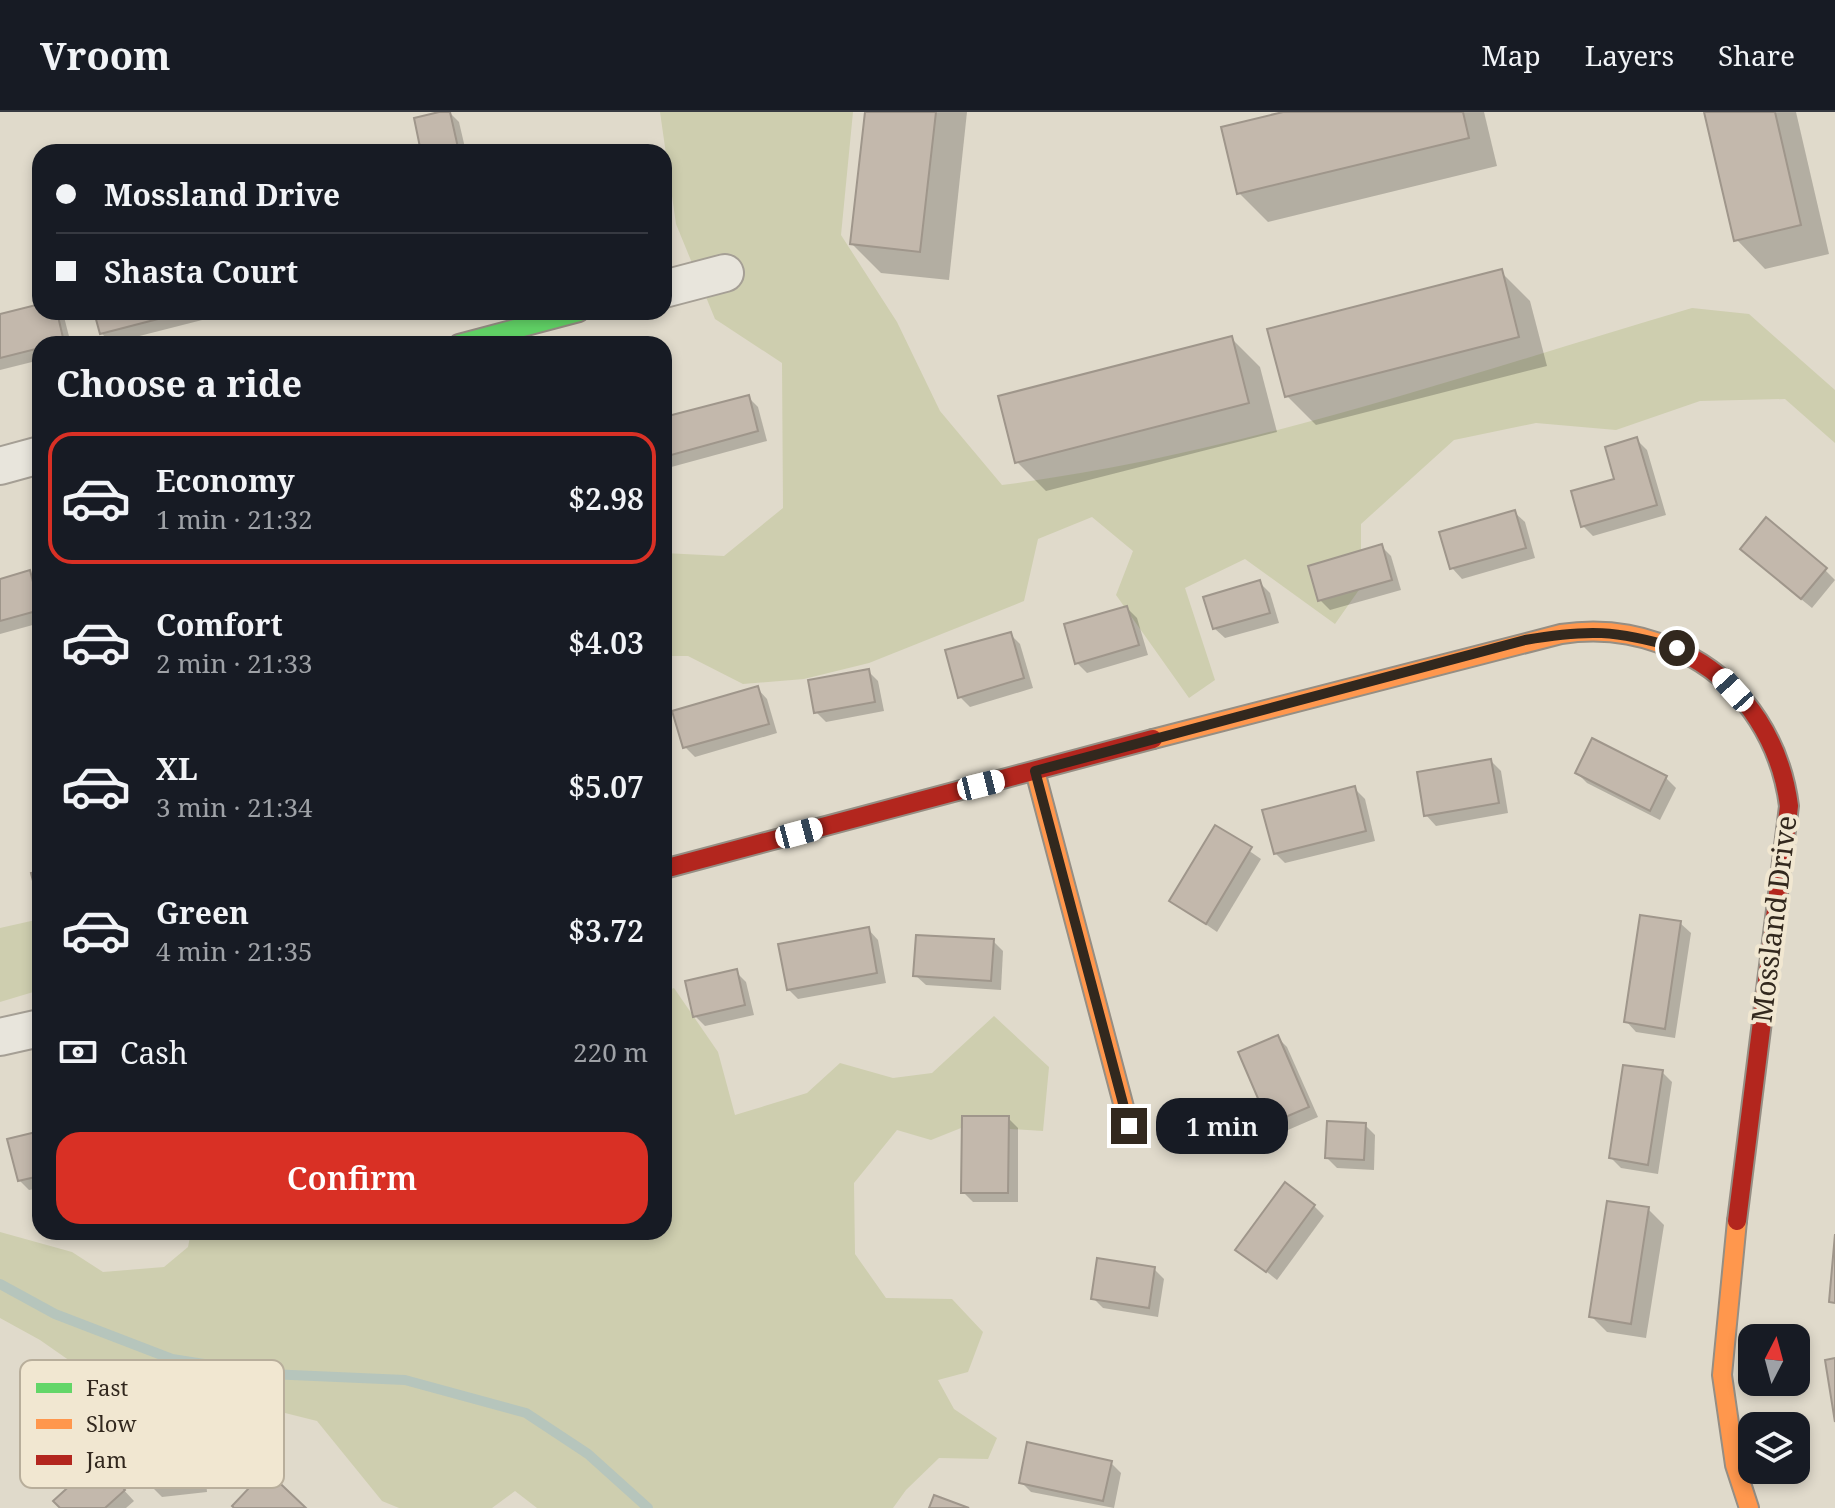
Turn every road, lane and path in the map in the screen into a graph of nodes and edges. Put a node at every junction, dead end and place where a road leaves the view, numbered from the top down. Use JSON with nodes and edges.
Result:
{"nodes":[{"id":1,"x":725,"y":273,"type":"dead end"},
{"id":2,"x":672,"y":287,"type":"edge"},
{"id":3,"x":549,"y":320,"type":"edge"},
{"id":4,"x":489,"y":336,"type":"edge"},
{"id":5,"x":32,"y":457,"type":"edge"},
{"id":6,"x":0,"y":466,"type":"edge"},
{"id":7,"x":1035,"y":771,"type":"junction"},
{"id":8,"x":672,"y":867,"type":"edge"},
{"id":9,"x":32,"y":1030,"type":"edge"},
{"id":10,"x":0,"y":1037,"type":"edge"},
{"id":11,"x":1129,"y":1126,"type":"dead end"},
{"id":12,"x":1749,"y":1508,"type":"edge"}],
"edges":[{"from":1,"to":2,"type":"street"},
{"from":3,"to":4,"type":"street"},
{"from":5,"to":6,"type":"street"},
{"from":7,"to":8,"type":"street","name":"Mossland Drive"},
{"from":7,"to":11,"type":"street"},
{"from":7,"to":12,"type":"street","name":"Mossland Drive"},
{"from":9,"to":10,"type":"street"}]}
